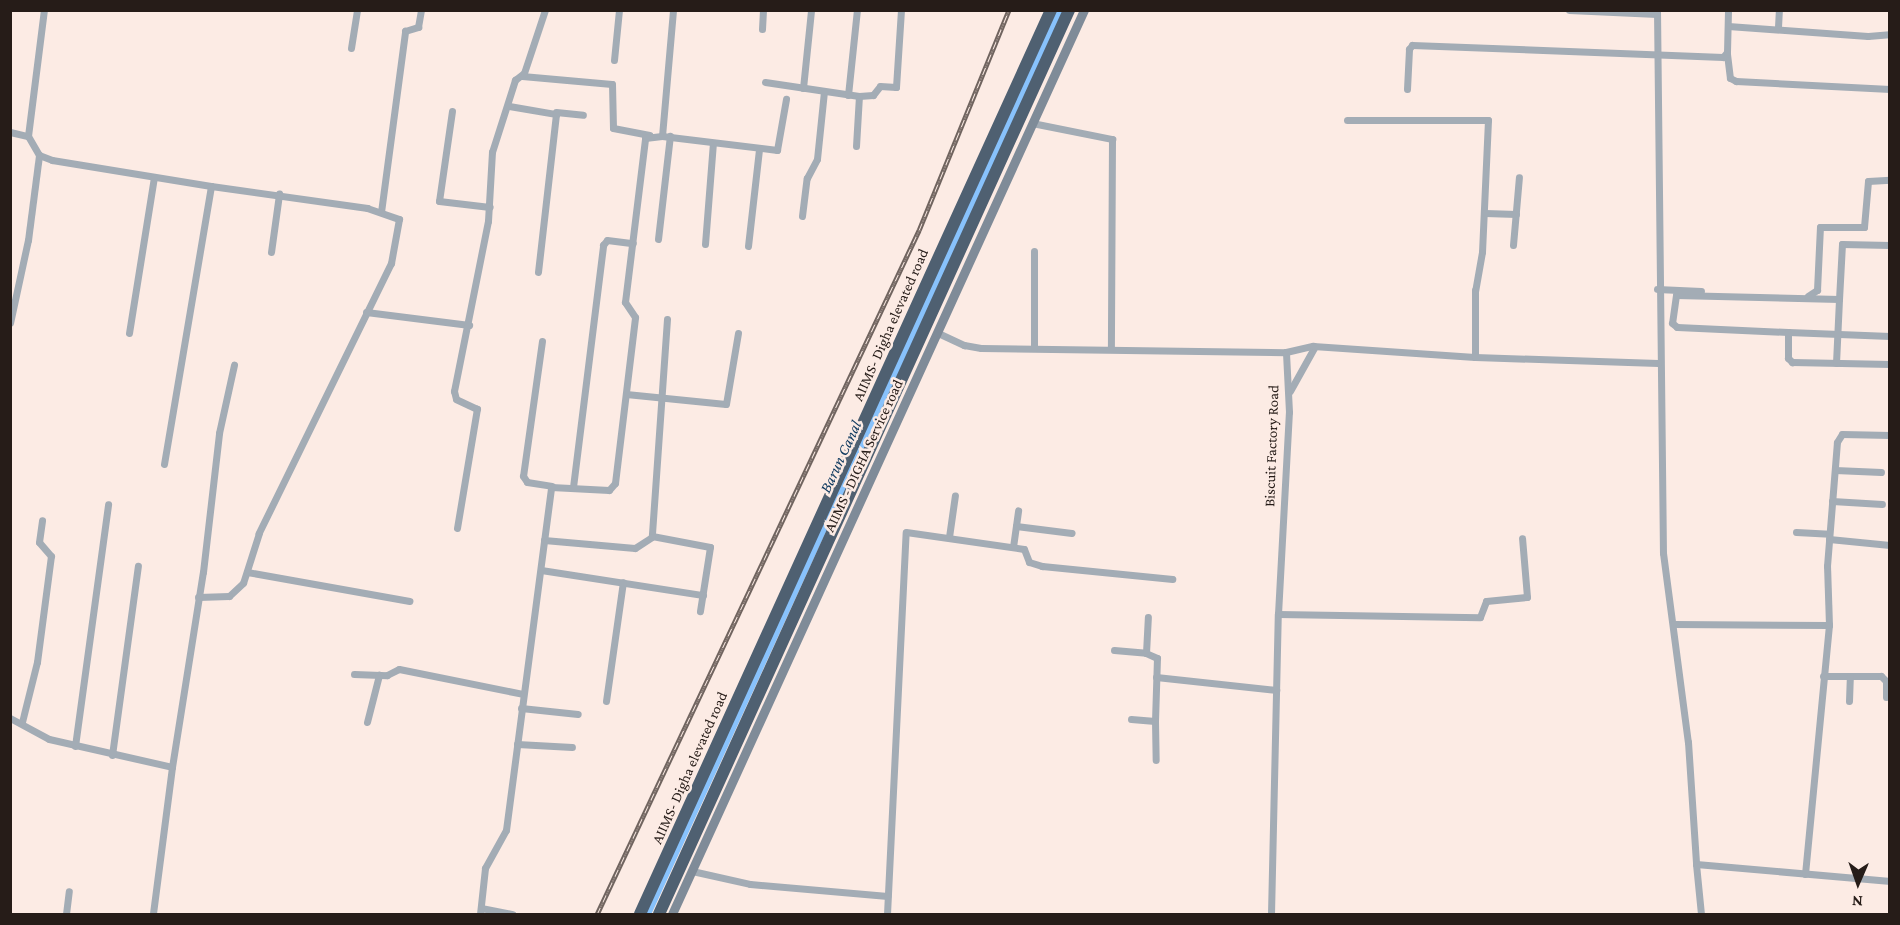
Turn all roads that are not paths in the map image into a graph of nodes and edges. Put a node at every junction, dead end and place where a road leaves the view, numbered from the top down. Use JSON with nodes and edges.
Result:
{"nodes":[{"id":1,"x":44,"y":10,"type":"edge"},
{"id":2,"x":357,"y":10,"type":"edge"},
{"id":3,"x":421,"y":10,"type":"edge"},
{"id":4,"x":545,"y":10,"type":"edge"},
{"id":5,"x":619,"y":10,"type":"edge"},
{"id":6,"x":673,"y":10,"type":"edge"},
{"id":7,"x":763,"y":10,"type":"edge"},
{"id":8,"x":811,"y":10,"type":"edge"},
{"id":9,"x":857,"y":10,"type":"edge"},
{"id":10,"x":901,"y":10,"type":"edge"},
{"id":11,"x":1051,"y":10,"type":"edge"},
{"id":12,"x":1069,"y":10,"type":"edge"},
{"id":13,"x":1084,"y":10,"type":"edge"},
{"id":14,"x":1569,"y":10,"type":"edge"},
{"id":15,"x":1779,"y":10,"type":"edge"},
{"id":16,"x":1728,"y":11,"type":"edge"},
{"id":17,"x":1657,"y":12,"type":"edge"},
{"id":18,"x":1728,"y":26,"type":"junction"},
{"id":19,"x":1778,"y":27,"type":"junction"},
{"id":20,"x":762,"y":30,"type":"dead end"},
{"id":21,"x":1888,"y":34,"type":"edge"},
{"id":22,"x":351,"y":48,"type":"dead end"},
{"id":23,"x":1727,"y":54,"type":"junction"},
{"id":24,"x":1656,"y":57,"type":"junction"},
{"id":25,"x":614,"y":60,"type":"dead end"},
{"id":26,"x":522,"y":76,"type":"junction"},
{"id":27,"x":765,"y":82,"type":"dead end"},
{"id":28,"x":803,"y":88,"type":"junction"},
{"id":29,"x":1407,"y":89,"type":"dead end"},
{"id":30,"x":1890,"y":89,"type":"edge"},
{"id":31,"x":824,"y":91,"type":"junction"},
{"id":32,"x":848,"y":95,"type":"junction"},
{"id":33,"x":858,"y":96,"type":"junction"},
{"id":34,"x":786,"y":99,"type":"dead end"},
{"id":35,"x":509,"y":106,"type":"junction"},
{"id":36,"x":452,"y":111,"type":"dead end"},
{"id":37,"x":556,"y":112,"type":"junction"},
{"id":38,"x":583,"y":115,"type":"dead end"},
{"id":39,"x":1347,"y":120,"type":"dead end"},
{"id":40,"x":1032,"y":123,"type":"junction"},
{"id":41,"x":10,"y":132,"type":"edge"},
{"id":42,"x":649,"y":135,"type":"junction"},
{"id":43,"x":28,"y":136,"type":"junction"},
{"id":44,"x":666,"y":136,"type":"junction"},
{"id":45,"x":713,"y":143,"type":"junction"},
{"id":46,"x":856,"y":146,"type":"dead end"},
{"id":47,"x":759,"y":150,"type":"junction"},
{"id":48,"x":39,"y":155,"type":"junction"},
{"id":49,"x":154,"y":177,"type":"junction"},
{"id":50,"x":1519,"y":177,"type":"dead end"},
{"id":51,"x":1890,"y":180,"type":"edge"},
{"id":52,"x":211,"y":186,"type":"junction"},
{"id":53,"x":279,"y":194,"type":"junction"},
{"id":54,"x":489,"y":207,"type":"junction"},
{"id":55,"x":381,"y":212,"type":"junction"},
{"id":56,"x":1485,"y":213,"type":"junction"},
{"id":57,"x":1516,"y":214,"type":"junction"},
{"id":58,"x":802,"y":216,"type":"dead end"},
{"id":59,"x":658,"y":239,"type":"dead end"},
{"id":60,"x":633,"y":243,"type":"junction"},
{"id":61,"x":705,"y":244,"type":"dead end"},
{"id":62,"x":1513,"y":245,"type":"dead end"},
{"id":63,"x":1890,"y":245,"type":"edge"},
{"id":64,"x":748,"y":246,"type":"dead end"},
{"id":65,"x":1034,"y":251,"type":"dead end"},
{"id":66,"x":271,"y":252,"type":"dead end"},
{"id":67,"x":538,"y":272,"type":"dead end"},
{"id":68,"x":1657,"y":289,"type":"junction"},
{"id":69,"x":1839,"y":299,"type":"junction"},
{"id":70,"x":1658,"y":311,"type":"junction"},
{"id":71,"x":366,"y":312,"type":"junction"},
{"id":72,"x":1673,"y":312,"type":"junction"},
{"id":73,"x":667,"y":319,"type":"dead end"},
{"id":74,"x":11,"y":322,"type":"edge"},
{"id":75,"x":469,"y":325,"type":"junction"},
{"id":76,"x":1788,"y":332,"type":"junction"},
{"id":77,"x":129,"y":333,"type":"dead end"},
{"id":78,"x":738,"y":333,"type":"dead end"},
{"id":79,"x":938,"y":333,"type":"junction"},
{"id":80,"x":1837,"y":334,"type":"junction"},
{"id":81,"x":1890,"y":336,"type":"edge"},
{"id":82,"x":542,"y":341,"type":"dead end"},
{"id":83,"x":1315,"y":346,"type":"junction"},
{"id":84,"x":1111,"y":347,"type":"junction"},
{"id":85,"x":1034,"y":348,"type":"junction"},
{"id":86,"x":1286,"y":352,"type":"junction"},
{"id":87,"x":1475,"y":357,"type":"junction"},
{"id":88,"x":1658,"y":363,"type":"junction"},
{"id":89,"x":1836,"y":363,"type":"junction"},
{"id":90,"x":1890,"y":364,"type":"edge"},
{"id":91,"x":234,"y":365,"type":"dead end"},
{"id":92,"x":1289,"y":393,"type":"junction"},
{"id":93,"x":626,"y":394,"type":"junction"},
{"id":94,"x":662,"y":396,"type":"junction"},
{"id":95,"x":1890,"y":435,"type":"edge"},
{"id":96,"x":164,"y":464,"type":"dead end"},
{"id":97,"x":1835,"y":470,"type":"junction"},
{"id":98,"x":1881,"y":472,"type":"dead end"},
{"id":99,"x":552,"y":486,"type":"junction"},
{"id":100,"x":573,"y":487,"type":"junction"},
{"id":101,"x":955,"y":495,"type":"dead end"},
{"id":102,"x":1833,"y":501,"type":"junction"},
{"id":103,"x":108,"y":504,"type":"dead end"},
{"id":104,"x":1882,"y":504,"type":"dead end"},
{"id":105,"x":1018,"y":510,"type":"dead end"},
{"id":106,"x":42,"y":520,"type":"dead end"},
{"id":107,"x":1016,"y":526,"type":"junction"},
{"id":108,"x":457,"y":528,"type":"dead end"},
{"id":109,"x":1796,"y":532,"type":"dead end"},
{"id":110,"x":1072,"y":533,"type":"dead end"},
{"id":111,"x":1829,"y":536,"type":"junction"},
{"id":112,"x":652,"y":537,"type":"junction"},
{"id":113,"x":949,"y":537,"type":"junction"},
{"id":114,"x":1522,"y":538,"type":"dead end"},
{"id":115,"x":544,"y":540,"type":"junction"},
{"id":116,"x":1890,"y":545,"type":"edge"},
{"id":117,"x":1013,"y":547,"type":"junction"},
{"id":118,"x":138,"y":566,"type":"dead end"},
{"id":119,"x":541,"y":570,"type":"junction"},
{"id":120,"x":247,"y":572,"type":"junction"},
{"id":121,"x":1172,"y":579,"type":"dead end"},
{"id":122,"x":623,"y":582,"type":"junction"},
{"id":123,"x":703,"y":595,"type":"junction"},
{"id":124,"x":198,"y":597,"type":"junction"},
{"id":125,"x":409,"y":601,"type":"dead end"},
{"id":126,"x":700,"y":611,"type":"dead end"},
{"id":127,"x":1278,"y":614,"type":"junction"},
{"id":128,"x":1148,"y":617,"type":"dead end"},
{"id":129,"x":1674,"y":624,"type":"junction"},
{"id":130,"x":1829,"y":625,"type":"junction"},
{"id":131,"x":1114,"y":650,"type":"dead end"},
{"id":132,"x":1146,"y":654,"type":"junction"},
{"id":133,"x":354,"y":674,"type":"dead end"},
{"id":134,"x":379,"y":675,"type":"junction"},
{"id":135,"x":1823,"y":676,"type":"junction"},
{"id":136,"x":1850,"y":676,"type":"junction"},
{"id":137,"x":1156,"y":677,"type":"junction"},
{"id":138,"x":1276,"y":690,"type":"junction"},
{"id":139,"x":523,"y":694,"type":"junction"},
{"id":140,"x":1886,"y":697,"type":"dead end"},
{"id":141,"x":606,"y":701,"type":"dead end"},
{"id":142,"x":1850,"y":701,"type":"dead end"},
{"id":143,"x":522,"y":708,"type":"junction"},
{"id":144,"x":578,"y":714,"type":"dead end"},
{"id":145,"x":10,"y":718,"type":"edge"},
{"id":146,"x":1131,"y":719,"type":"dead end"},
{"id":147,"x":1155,"y":721,"type":"junction"},
{"id":148,"x":22,"y":722,"type":"junction"},
{"id":149,"x":367,"y":722,"type":"dead end"},
{"id":150,"x":517,"y":744,"type":"junction"},
{"id":151,"x":75,"y":746,"type":"junction"},
{"id":152,"x":572,"y":747,"type":"dead end"},
{"id":153,"x":112,"y":755,"type":"junction"},
{"id":154,"x":1156,"y":760,"type":"dead end"},
{"id":155,"x":172,"y":767,"type":"junction"},
{"id":156,"x":1696,"y":864,"type":"junction"},
{"id":157,"x":692,"y":872,"type":"junction"},
{"id":158,"x":1804,"y":874,"type":"junction"},
{"id":159,"x":1890,"y":881,"type":"edge"},
{"id":160,"x":69,"y":891,"type":"dead end"},
{"id":161,"x":887,"y":896,"type":"junction"},
{"id":162,"x":480,"y":911,"type":"edge"},
{"id":163,"x":66,"y":915,"type":"edge"},
{"id":164,"x":153,"y":915,"type":"edge"},
{"id":165,"x":512,"y":915,"type":"edge"},
{"id":166,"x":640,"y":915,"type":"edge"},
{"id":167,"x":659,"y":915,"type":"edge"},
{"id":168,"x":672,"y":915,"type":"edge"},
{"id":169,"x":887,"y":915,"type":"edge"},
{"id":170,"x":1271,"y":915,"type":"edge"},
{"id":171,"x":1701,"y":915,"type":"edge"}],
"edges":[{"from":1,"to":43,"type":"street"},
{"from":2,"to":22,"type":"street"},
{"from":3,"to":55,"type":"street"},
{"from":4,"to":26,"type":"street"},
{"from":5,"to":25,"type":"street"},
{"from":6,"to":44,"type":"street"},
{"from":7,"to":20,"type":"street"},
{"from":8,"to":28,"type":"street"},
{"from":9,"to":32,"type":"street"},
{"from":10,"to":33,"type":"street"},
{"from":11,"to":166,"type":"highway","name":"AIIMS- Digha elevated road"},
{"from":12,"to":167,"type":"highway","name":"AIIMS- Digha elevated road"},
{"from":13,"to":40,"type":"main road","name":"AIIMS - DIGHA Service road"},
{"from":14,"to":17,"type":"street"},
{"from":15,"to":19,"type":"street"},
{"from":16,"to":18,"type":"street"},
{"from":17,"to":24,"type":"street"},
{"from":18,"to":19,"type":"street"},
{"from":18,"to":23,"type":"street"},
{"from":19,"to":21,"type":"street"},
{"from":23,"to":24,"type":"street"},
{"from":23,"to":30,"type":"street"},
{"from":24,"to":29,"type":"street"},
{"from":24,"to":68,"type":"street"},
{"from":26,"to":35,"type":"street"},
{"from":26,"to":42,"type":"street"},
{"from":27,"to":28,"type":"street"},
{"from":28,"to":31,"type":"street"},
{"from":31,"to":32,"type":"street"},
{"from":31,"to":58,"type":"street"},
{"from":32,"to":33,"type":"street"},
{"from":33,"to":46,"type":"street"},
{"from":34,"to":47,"type":"street"},
{"from":35,"to":37,"type":"street"},
{"from":35,"to":54,"type":"street"},
{"from":36,"to":54,"type":"street"},
{"from":37,"to":38,"type":"street"},
{"from":37,"to":67,"type":"street"},
{"from":39,"to":56,"type":"street"},
{"from":40,"to":79,"type":"main road","name":"AIIMS - DIGHA Service road"},
{"from":40,"to":84,"type":"street"},
{"from":41,"to":43,"type":"street"},
{"from":42,"to":44,"type":"street"},
{"from":42,"to":60,"type":"street"},
{"from":43,"to":48,"type":"street"},
{"from":44,"to":45,"type":"street"},
{"from":44,"to":59,"type":"street"},
{"from":45,"to":47,"type":"street"},
{"from":45,"to":61,"type":"street"},
{"from":47,"to":64,"type":"street"},
{"from":48,"to":49,"type":"street"},
{"from":48,"to":74,"type":"street"},
{"from":49,"to":52,"type":"street"},
{"from":49,"to":77,"type":"street"},
{"from":50,"to":57,"type":"street"},
{"from":51,"to":68,"type":"street"},
{"from":52,"to":53,"type":"street"},
{"from":52,"to":96,"type":"street"},
{"from":53,"to":55,"type":"street"},
{"from":53,"to":66,"type":"street"},
{"from":54,"to":75,"type":"street"},
{"from":55,"to":71,"type":"street"},
{"from":56,"to":57,"type":"street"},
{"from":56,"to":87,"type":"street"},
{"from":57,"to":62,"type":"street"},
{"from":60,"to":93,"type":"street"},
{"from":60,"to":100,"type":"street"},
{"from":63,"to":69,"type":"street"},
{"from":65,"to":85,"type":"street"},
{"from":68,"to":70,"type":"street"},
{"from":69,"to":72,"type":"street"},
{"from":69,"to":80,"type":"street"},
{"from":70,"to":72,"type":"street"},
{"from":70,"to":88,"type":"street"},
{"from":71,"to":75,"type":"street"},
{"from":71,"to":120,"type":"street"},
{"from":72,"to":76,"type":"street"},
{"from":73,"to":94,"type":"street"},
{"from":75,"to":108,"type":"street"},
{"from":76,"to":80,"type":"street"},
{"from":76,"to":89,"type":"street"},
{"from":78,"to":94,"type":"street"},
{"from":79,"to":85,"type":"street"},
{"from":79,"to":157,"type":"main road","name":"AIIMS - DIGHA Service road"},
{"from":80,"to":81,"type":"street"},
{"from":80,"to":89,"type":"street"},
{"from":82,"to":99,"type":"street"},
{"from":83,"to":86,"type":"street"},
{"from":83,"to":87,"type":"street"},
{"from":83,"to":92,"type":"street"},
{"from":84,"to":85,"type":"street"},
{"from":84,"to":86,"type":"street"},
{"from":86,"to":92,"type":"street","name":"Biscuit Factory Road"},
{"from":87,"to":88,"type":"street"},
{"from":88,"to":129,"type":"street"},
{"from":89,"to":90,"type":"street"},
{"from":91,"to":124,"type":"street"},
{"from":92,"to":127,"type":"street","name":"Biscuit Factory Road"},
{"from":93,"to":94,"type":"street"},
{"from":93,"to":100,"type":"street"},
{"from":94,"to":112,"type":"street"},
{"from":95,"to":97,"type":"street"},
{"from":97,"to":98,"type":"street"},
{"from":97,"to":102,"type":"street"},
{"from":99,"to":100,"type":"street"},
{"from":99,"to":115,"type":"street"},
{"from":101,"to":113,"type":"street"},
{"from":102,"to":104,"type":"street"},
{"from":102,"to":111,"type":"street"},
{"from":103,"to":151,"type":"street"},
{"from":105,"to":107,"type":"street"},
{"from":106,"to":148,"type":"street"},
{"from":107,"to":110,"type":"street"},
{"from":107,"to":117,"type":"street"},
{"from":109,"to":111,"type":"street"},
{"from":111,"to":116,"type":"street"},
{"from":111,"to":130,"type":"street"},
{"from":112,"to":115,"type":"street"},
{"from":112,"to":123,"type":"street"},
{"from":113,"to":117,"type":"street"},
{"from":113,"to":161,"type":"street"},
{"from":114,"to":127,"type":"street"},
{"from":115,"to":119,"type":"street"},
{"from":117,"to":121,"type":"street"},
{"from":118,"to":153,"type":"street"},
{"from":119,"to":122,"type":"street"},
{"from":119,"to":139,"type":"street"},
{"from":120,"to":124,"type":"street"},
{"from":120,"to":125,"type":"street"},
{"from":122,"to":123,"type":"street"},
{"from":122,"to":141,"type":"street"},
{"from":123,"to":126,"type":"street"},
{"from":124,"to":155,"type":"street"},
{"from":127,"to":138,"type":"street","name":"Biscuit Factory Road"},
{"from":128,"to":132,"type":"street"},
{"from":129,"to":130,"type":"street"},
{"from":129,"to":156,"type":"street"},
{"from":130,"to":135,"type":"street"},
{"from":131,"to":132,"type":"street"},
{"from":132,"to":137,"type":"street"},
{"from":133,"to":134,"type":"street"},
{"from":134,"to":139,"type":"street"},
{"from":134,"to":149,"type":"street"},
{"from":135,"to":136,"type":"street"},
{"from":135,"to":158,"type":"street"},
{"from":136,"to":140,"type":"street"},
{"from":136,"to":142,"type":"street"},
{"from":137,"to":138,"type":"street"},
{"from":137,"to":147,"type":"street"},
{"from":138,"to":170,"type":"street","name":"Biscuit Factory Road"},
{"from":139,"to":143,"type":"street"},
{"from":143,"to":144,"type":"street"},
{"from":143,"to":150,"type":"street"},
{"from":145,"to":148,"type":"street"},
{"from":146,"to":147,"type":"street"},
{"from":147,"to":154,"type":"street"},
{"from":148,"to":151,"type":"street"},
{"from":150,"to":152,"type":"street"},
{"from":150,"to":162,"type":"street"},
{"from":151,"to":153,"type":"street"},
{"from":153,"to":155,"type":"street"},
{"from":155,"to":164,"type":"street"},
{"from":156,"to":158,"type":"street"},
{"from":156,"to":171,"type":"street"},
{"from":157,"to":161,"type":"street"},
{"from":157,"to":168,"type":"main road","name":"AIIMS - DIGHA Service road"},
{"from":158,"to":159,"type":"street"},
{"from":160,"to":163,"type":"street"},
{"from":161,"to":169,"type":"street"},
{"from":162,"to":165,"type":"street"}]}
